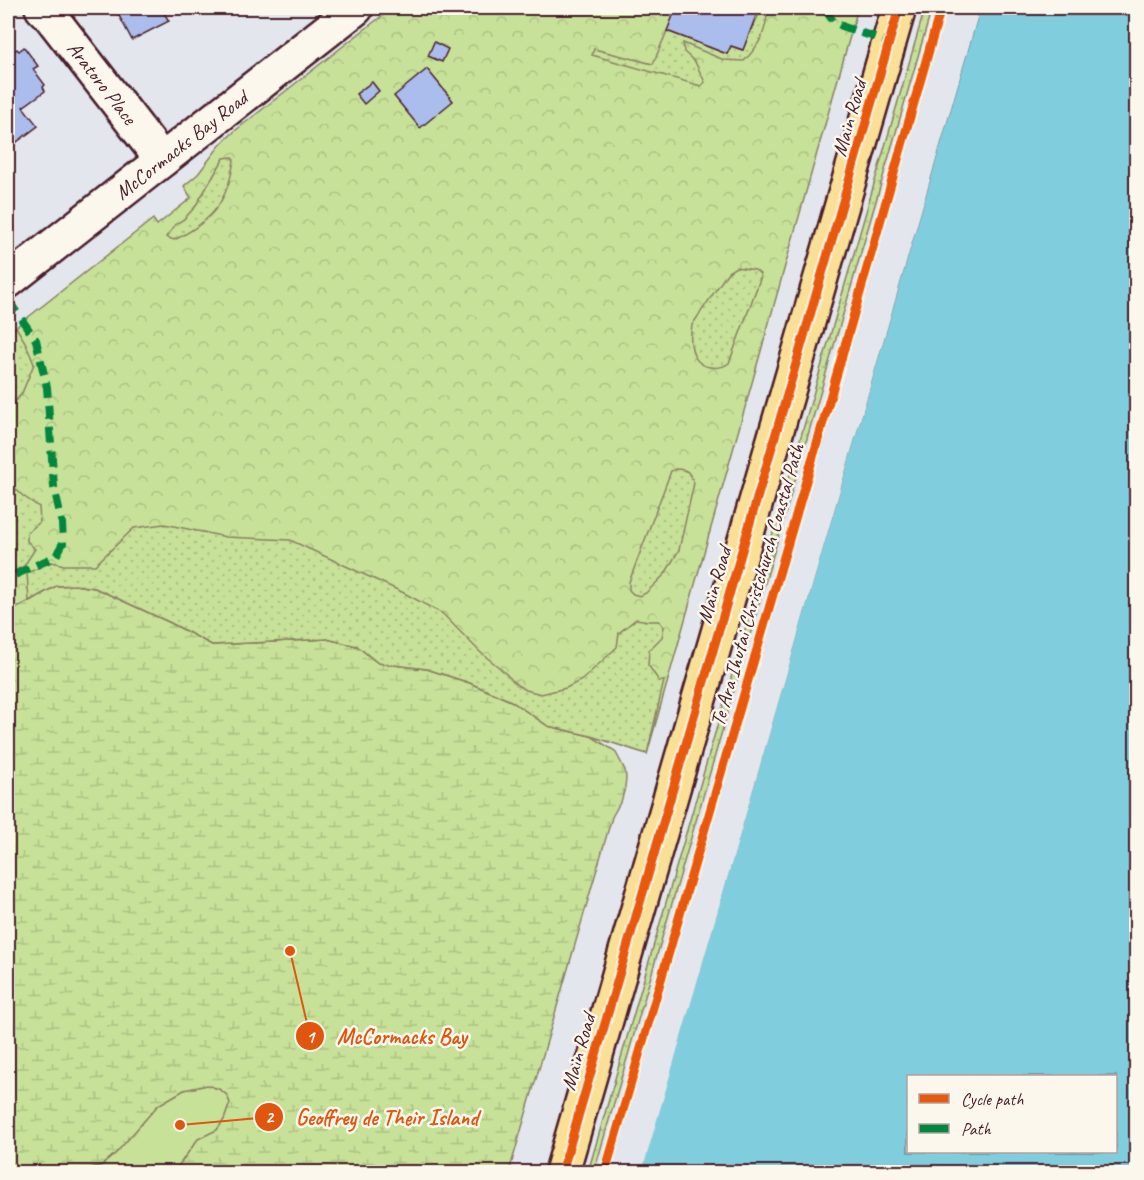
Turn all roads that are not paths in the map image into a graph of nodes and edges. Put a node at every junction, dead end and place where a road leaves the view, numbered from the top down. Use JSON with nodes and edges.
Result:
{"nodes":[{"id":1,"x":42,"y":8,"type":"edge"},
{"id":2,"x":356,"y":8,"type":"edge"},
{"id":3,"x":899,"y":8,"type":"edge"},
{"id":4,"x":162,"y":160,"type":"junction"},
{"id":5,"x":8,"y":281,"type":"edge"},
{"id":6,"x":562,"y":1173,"type":"edge"}],
"edges":[{"from":1,"to":4,"type":"street","name":"Aratoro Place"},
{"from":2,"to":4,"type":"street","name":"McCormacks Bay Road"},
{"from":3,"to":6,"type":"main road","name":"Main Road"},
{"from":4,"to":5,"type":"street","name":"McCormacks Bay Road"}]}
